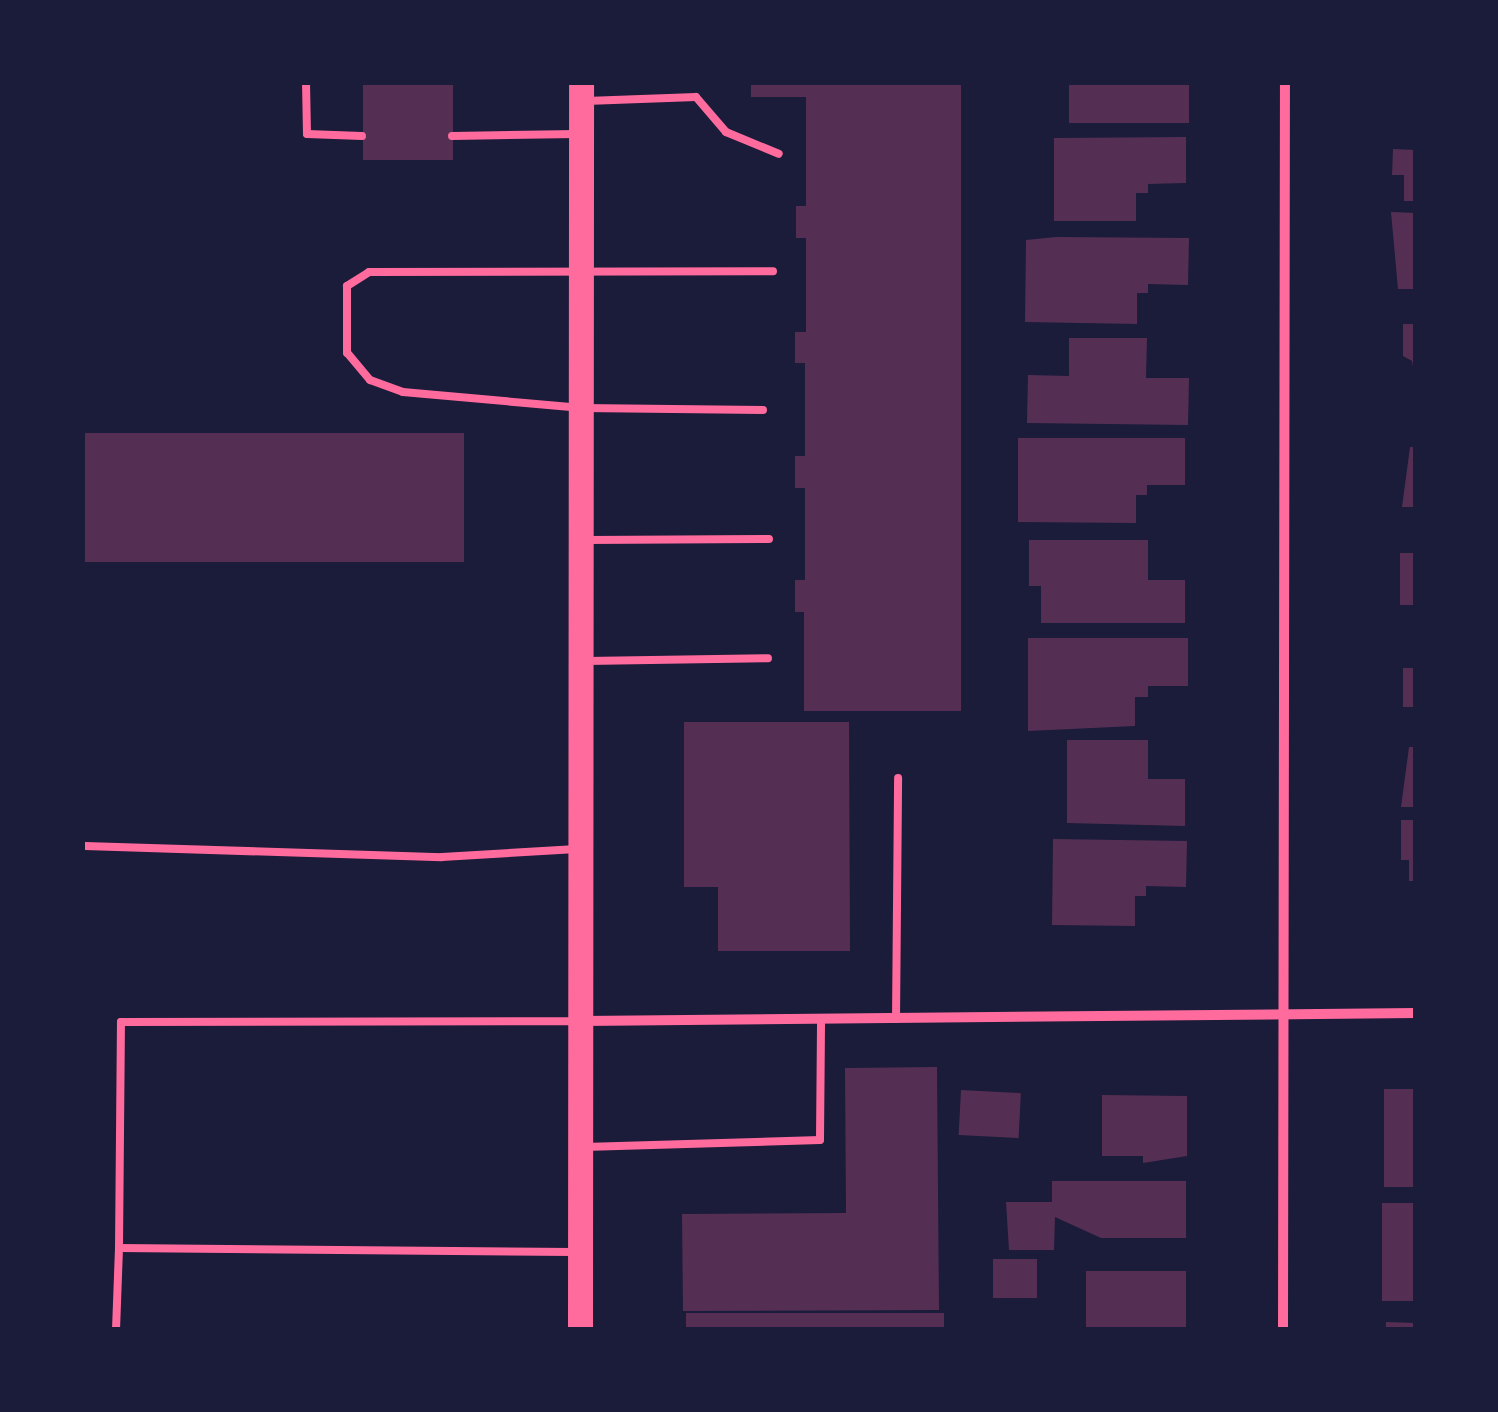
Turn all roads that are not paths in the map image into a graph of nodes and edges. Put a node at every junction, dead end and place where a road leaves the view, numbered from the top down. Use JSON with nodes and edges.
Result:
{"nodes":[{"id":1,"x":306,"y":82,"type":"edge"},
{"id":2,"x":1285,"y":82,"type":"edge"},
{"id":3,"x":581,"y":92,"type":"edge"},
{"id":4,"x":581,"y":134,"type":"junction"},
{"id":5,"x":362,"y":136,"type":"dead end"},
{"id":6,"x":452,"y":136,"type":"dead end"},
{"id":7,"x":779,"y":154,"type":"dead end"},
{"id":8,"x":774,"y":271,"type":"dead end"},
{"id":9,"x":582,"y":272,"type":"junction"},
{"id":10,"x":582,"y":408,"type":"junction"},
{"id":11,"x":762,"y":410,"type":"dead end"},
{"id":12,"x":769,"y":539,"type":"dead end"},
{"id":13,"x":582,"y":540,"type":"junction"},
{"id":14,"x":768,"y":658,"type":"dead end"},
{"id":15,"x":582,"y":660,"type":"junction"},
{"id":16,"x":898,"y":778,"type":"dead end"},
{"id":17,"x":85,"y":846,"type":"dead end"},
{"id":18,"x":581,"y":848,"type":"junction"},
{"id":19,"x":1284,"y":1012,"type":"junction"},
{"id":20,"x":1416,"y":1012,"type":"edge"},
{"id":21,"x":580,"y":1021,"type":"junction"},
{"id":22,"x":821,"y":1021,"type":"junction"},
{"id":23,"x":896,"y":1021,"type":"junction"},
{"id":24,"x":580,"y":1147,"type":"junction"},
{"id":25,"x":118,"y":1248,"type":"junction"},
{"id":26,"x":580,"y":1252,"type":"junction"},
{"id":27,"x":116,"y":1330,"type":"edge"},
{"id":28,"x":580,"y":1330,"type":"edge"},
{"id":29,"x":1283,"y":1330,"type":"edge"}],
"edges":[{"from":1,"to":5,"type":"lane"},
{"from":2,"to":19,"type":"street"},
{"from":3,"to":4,"type":"main road"},
{"from":3,"to":7,"type":"lane"},
{"from":4,"to":6,"type":"lane"},
{"from":4,"to":9,"type":"main road"},
{"from":8,"to":9,"type":"lane"},
{"from":9,"to":10,"type":"main road"},
{"from":9,"to":10,"type":"lane"},
{"from":10,"to":11,"type":"lane"},
{"from":10,"to":13,"type":"main road"},
{"from":12,"to":13,"type":"lane"},
{"from":13,"to":15,"type":"main road"},
{"from":14,"to":15,"type":"lane"},
{"from":15,"to":18,"type":"main road"},
{"from":16,"to":23,"type":"lane"},
{"from":17,"to":18,"type":"lane"},
{"from":18,"to":21,"type":"main road"},
{"from":19,"to":20,"type":"street"},
{"from":19,"to":23,"type":"street"},
{"from":19,"to":29,"type":"street"},
{"from":21,"to":22,"type":"street"},
{"from":21,"to":24,"type":"main road"},
{"from":21,"to":25,"type":"lane"},
{"from":22,"to":23,"type":"street"},
{"from":22,"to":24,"type":"lane"},
{"from":24,"to":26,"type":"main road"},
{"from":25,"to":26,"type":"lane"},
{"from":25,"to":27,"type":"lane"},
{"from":26,"to":28,"type":"main road"}]}
